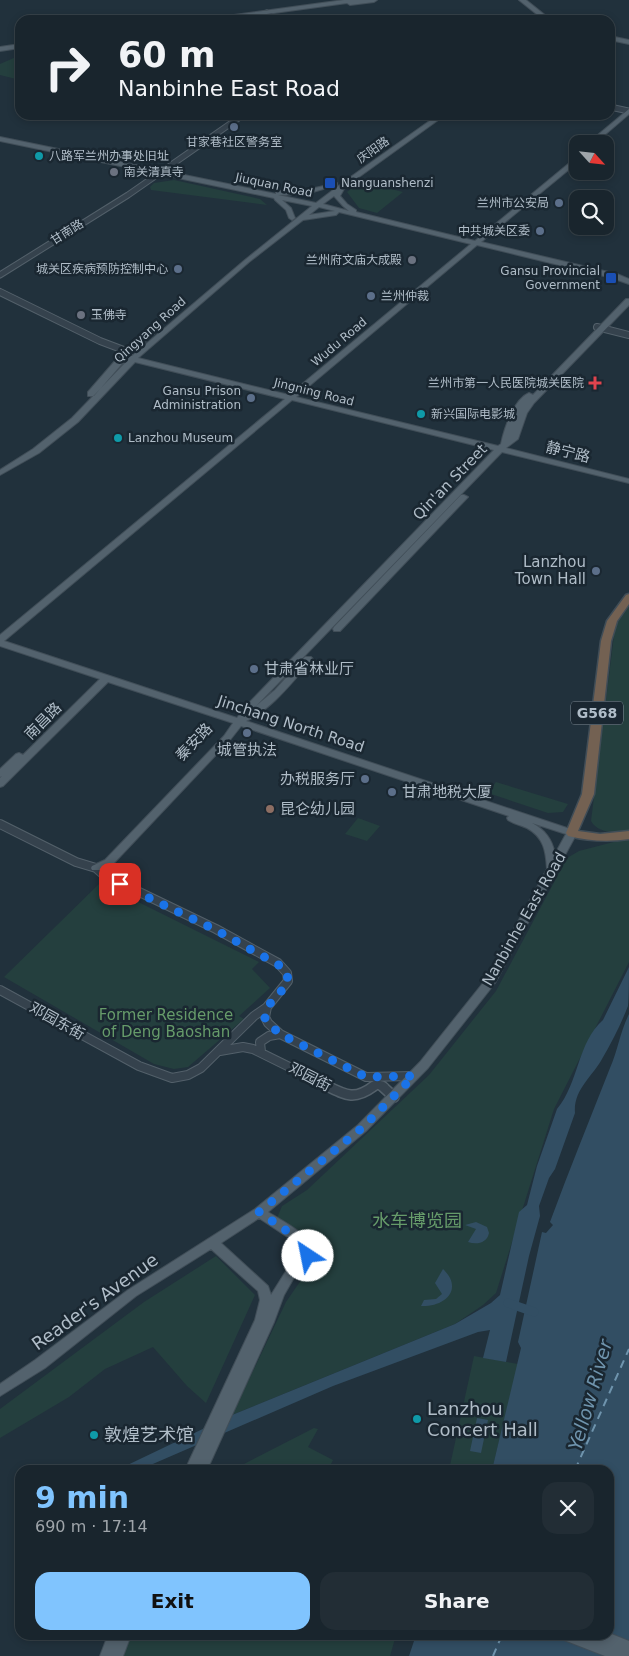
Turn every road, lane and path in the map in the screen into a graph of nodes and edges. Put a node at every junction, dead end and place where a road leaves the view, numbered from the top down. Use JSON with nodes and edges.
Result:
{"nodes":[{"id":1,"x":345,"y":0,"type":"edge"},
{"id":2,"x":356,"y":0,"type":"edge"},
{"id":3,"x":365,"y":0,"type":"edge"},
{"id":4,"x":374,"y":0,"type":"edge"},
{"id":5,"x":515,"y":0,"type":"edge"},
{"id":6,"x":522,"y":0,"type":"edge"},
{"id":7,"x":291,"y":10,"type":"junction"},
{"id":8,"x":272,"y":13,"type":"junction"},
{"id":9,"x":255,"y":15,"type":"edge"},
{"id":10,"x":259,"y":15,"type":"edge"},
{"id":11,"x":533,"y":15,"type":"edge"},
{"id":12,"x":542,"y":15,"type":"edge"},
{"id":13,"x":615,"y":41,"type":"edge"},
{"id":14,"x":629,"y":44,"type":"edge"},
{"id":15,"x":15,"y":48,"type":"edge"},
{"id":16,"x":0,"y":50,"type":"edge"},
{"id":17,"x":615,"y":108,"type":"edge"},
{"id":18,"x":629,"y":112,"type":"edge"},
{"id":19,"x":236,"y":120,"type":"edge"},
{"id":20,"x":427,"y":120,"type":"edge"},
{"id":21,"x":435,"y":120,"type":"edge"},
{"id":22,"x":601,"y":135,"type":"edge"},
{"id":23,"x":604,"y":135,"type":"edge"},
{"id":24,"x":0,"y":138,"type":"edge"},
{"id":25,"x":569,"y":163,"type":"edge"},
{"id":26,"x":161,"y":171,"type":"junction"},
{"id":27,"x":336,"y":184,"type":"junction"},
{"id":28,"x":344,"y":184,"type":"junction"},
{"id":29,"x":133,"y":190,"type":"junction"},
{"id":30,"x":272,"y":194,"type":"junction"},
{"id":31,"x":314,"y":203,"type":"junction"},
{"id":32,"x":356,"y":213,"type":"junction"},
{"id":33,"x":292,"y":221,"type":"junction"},
{"id":34,"x":475,"y":241,"type":"junction"},
{"id":35,"x":0,"y":270,"type":"edge"},
{"id":36,"x":0,"y":275,"type":"edge"},
{"id":37,"x":629,"y":276,"type":"edge"},
{"id":38,"x":629,"y":282,"type":"edge"},
{"id":39,"x":0,"y":292,"type":"edge"},
{"id":40,"x":629,"y":294,"type":"edge"},
{"id":41,"x":629,"y":301,"type":"edge"},
{"id":42,"x":600,"y":327,"type":"junction"},
{"id":43,"x":629,"y":335,"type":"edge"},
{"id":44,"x":131,"y":355,"type":"junction"},
{"id":45,"x":293,"y":395,"type":"junction"},
{"id":46,"x":502,"y":447,"type":"junction"},
{"id":47,"x":0,"y":466,"type":"edge"},
{"id":48,"x":0,"y":473,"type":"edge"},
{"id":49,"x":629,"y":475,"type":"edge"},
{"id":50,"x":629,"y":481,"type":"edge"},
{"id":51,"x":629,"y":597,"type":"edge"},
{"id":52,"x":0,"y":636,"type":"edge"},
{"id":53,"x":0,"y":642,"type":"edge"},
{"id":54,"x":103,"y":678,"type":"junction"},
{"id":55,"x":237,"y":722,"type":"junction"},
{"id":56,"x":0,"y":774,"type":"edge"},
{"id":57,"x":0,"y":784,"type":"edge"},
{"id":58,"x":507,"y":811,"type":"junction"},
{"id":59,"x":0,"y":824,"type":"edge"},
{"id":60,"x":0,"y":828,"type":"edge"},
{"id":61,"x":572,"y":832,"type":"junction"},
{"id":62,"x":629,"y":835,"type":"edge"},
{"id":63,"x":96,"y":868,"type":"junction"},
{"id":64,"x":552,"y":872,"type":"junction"},
{"id":65,"x":0,"y":990,"type":"edge"},
{"id":66,"x":267,"y":1007,"type":"junction"},
{"id":67,"x":280,"y":1034,"type":"junction"},
{"id":68,"x":220,"y":1050,"type":"junction"},
{"id":69,"x":261,"y":1052,"type":"junction"},
{"id":70,"x":414,"y":1076,"type":"junction"},
{"id":71,"x":394,"y":1097,"type":"junction"},
{"id":72,"x":259,"y":1212,"type":"junction"},
{"id":73,"x":213,"y":1243,"type":"junction"},
{"id":74,"x":0,"y":1391,"type":"edge"},
{"id":75,"x":222,"y":1414,"type":"junction"},
{"id":76,"x":198,"y":1465,"type":"edge"},
{"id":77,"x":113,"y":1640,"type":"edge"},
{"id":78,"x":122,"y":1640,"type":"edge"},
{"id":79,"x":582,"y":1640,"type":"edge"},
{"id":80,"x":609,"y":1640,"type":"edge"},
{"id":81,"x":629,"y":1648,"type":"edge"},
{"id":82,"x":107,"y":1656,"type":"edge"},
{"id":83,"x":116,"y":1656,"type":"edge"},
{"id":84,"x":622,"y":1656,"type":"edge"}],
"edges":[{"from":1,"to":8,"type":"main road"},
{"from":2,"to":7,"type":"main road"},
{"from":3,"to":7,"type":"main road"},
{"from":4,"to":8,"type":"main road"},
{"from":5,"to":11,"type":"main road"},
{"from":6,"to":12,"type":"main road"},
{"from":7,"to":8,"type":"main road"},
{"from":8,"to":9,"type":"main road"},
{"from":8,"to":10,"type":"main road"},
{"from":13,"to":14,"type":"main road"},
{"from":15,"to":16,"type":"main road"},
{"from":17,"to":18,"type":"street"},
{"from":18,"to":22,"type":"main road"},
{"from":18,"to":23,"type":"main road"},
{"from":19,"to":26,"type":"street","name":"甘南路"},
{"from":20,"to":27,"type":"main road","name":"庆阳路"},
{"from":21,"to":28,"type":"main road","name":"庆阳路"},
{"from":24,"to":26,"type":"main road","name":"Jiuquan Road"},
{"from":25,"to":34,"type":"main road","name":"Wudu Road"},
{"from":26,"to":29,"type":"street","name":"甘南路"},
{"from":26,"to":30,"type":"main road","name":"Jiuquan Road"},
{"from":27,"to":30,"type":"main road"},
{"from":27,"to":31,"type":"main road","name":"庆阳路"},
{"from":28,"to":31,"type":"main road","name":"庆阳路"},
{"from":28,"to":32,"type":"main road"},
{"from":29,"to":35,"type":"street","name":"甘南路"},
{"from":29,"to":36,"type":"street","name":"甘南路"},
{"from":30,"to":31,"type":"main road","name":"Jiuquan Road"},
{"from":30,"to":33,"type":"main road"},
{"from":31,"to":32,"type":"main road","name":"Jiuquan Road"},
{"from":31,"to":33,"type":"main road","name":"Qingyang Road"},
{"from":32,"to":33,"type":"main road"},
{"from":32,"to":34,"type":"main road","name":"Jiuquan Road"},
{"from":33,"to":44,"type":"main road","name":"Qingyang Road"},
{"from":34,"to":37,"type":"main road","name":"Jiuquan Road"},
{"from":34,"to":38,"type":"main road","name":"Jiuquan Road"},
{"from":34,"to":45,"type":"main road","name":"Wudu Road"},
{"from":37,"to":38,"type":"main road"},
{"from":39,"to":44,"type":"street"},
{"from":40,"to":42,"type":"main road"},
{"from":41,"to":42,"type":"main road"},
{"from":42,"to":43,"type":"street"},
{"from":42,"to":46,"type":"main road","name":"Qin'an Street"},
{"from":44,"to":45,"type":"main road","name":"Jingning Road"},
{"from":44,"to":47,"type":"main road","name":"Qingyang Road"},
{"from":44,"to":48,"type":"main road","name":"Qingyang Road"},
{"from":45,"to":46,"type":"main road","name":"Jingning Road"},
{"from":45,"to":52,"type":"main road","name":"Wudu Road"},
{"from":45,"to":53,"type":"main road","name":"Wudu Road"},
{"from":46,"to":49,"type":"main road","name":"静宁路"},
{"from":46,"to":50,"type":"main road","name":"静宁路"},
{"from":46,"to":55,"type":"main road","name":"Qin'an Street"},
{"from":51,"to":61,"type":"highway","name":"Nanbinhe East Road","number":"G568"},
{"from":53,"to":54,"type":"main road","name":"Jinchang North Road"},
{"from":54,"to":55,"type":"main road","name":"Jinchang North Road"},
{"from":54,"to":56,"type":"main road","name":"南昌路"},
{"from":54,"to":57,"type":"main road","name":"南昌路"},
{"from":55,"to":58,"type":"main road","name":"Jinchang North Road"},
{"from":55,"to":63,"type":"main road","name":"秦安路"},
{"from":58,"to":61,"type":"main road","name":"Jinchang North Road"},
{"from":58,"to":64,"type":"main road"},
{"from":59,"to":63,"type":"street"},
{"from":60,"to":63,"type":"street"},
{"from":61,"to":62,"type":"highway"},
{"from":61,"to":64,"type":"main road","name":"Nanbinhe East Road"},
{"from":63,"to":66,"type":"street","name":"邓园东街"},
{"from":64,"to":70,"type":"main road","name":"Nanbinhe East Road"},
{"from":65,"to":68,"type":"street","name":"邓园东街"},
{"from":66,"to":67,"type":"street","name":"邓园街"},
{"from":66,"to":68,"type":"street","name":"邓园东街"},
{"from":67,"to":69,"type":"street"},
{"from":67,"to":70,"type":"street","name":"邓园街"},
{"from":68,"to":69,"type":"street","name":"邓园街"},
{"from":69,"to":71,"type":"street","name":"邓园街"},
{"from":70,"to":71,"type":"main road","name":"Nanbinhe East Road"},
{"from":71,"to":72,"type":"main road","name":"Nanbinhe East Road"},
{"from":72,"to":73,"type":"main road","name":"Nanbinhe East Road"},
{"from":72,"to":75,"type":"main road"},
{"from":73,"to":74,"type":"main road","name":"Reader's Avenue"},
{"from":73,"to":75,"type":"main road"},
{"from":75,"to":76,"type":"main road"},
{"from":77,"to":82,"type":"main road"},
{"from":78,"to":83,"type":"main road"},
{"from":79,"to":84,"type":"main road"},
{"from":80,"to":81,"type":"main road"}]}
